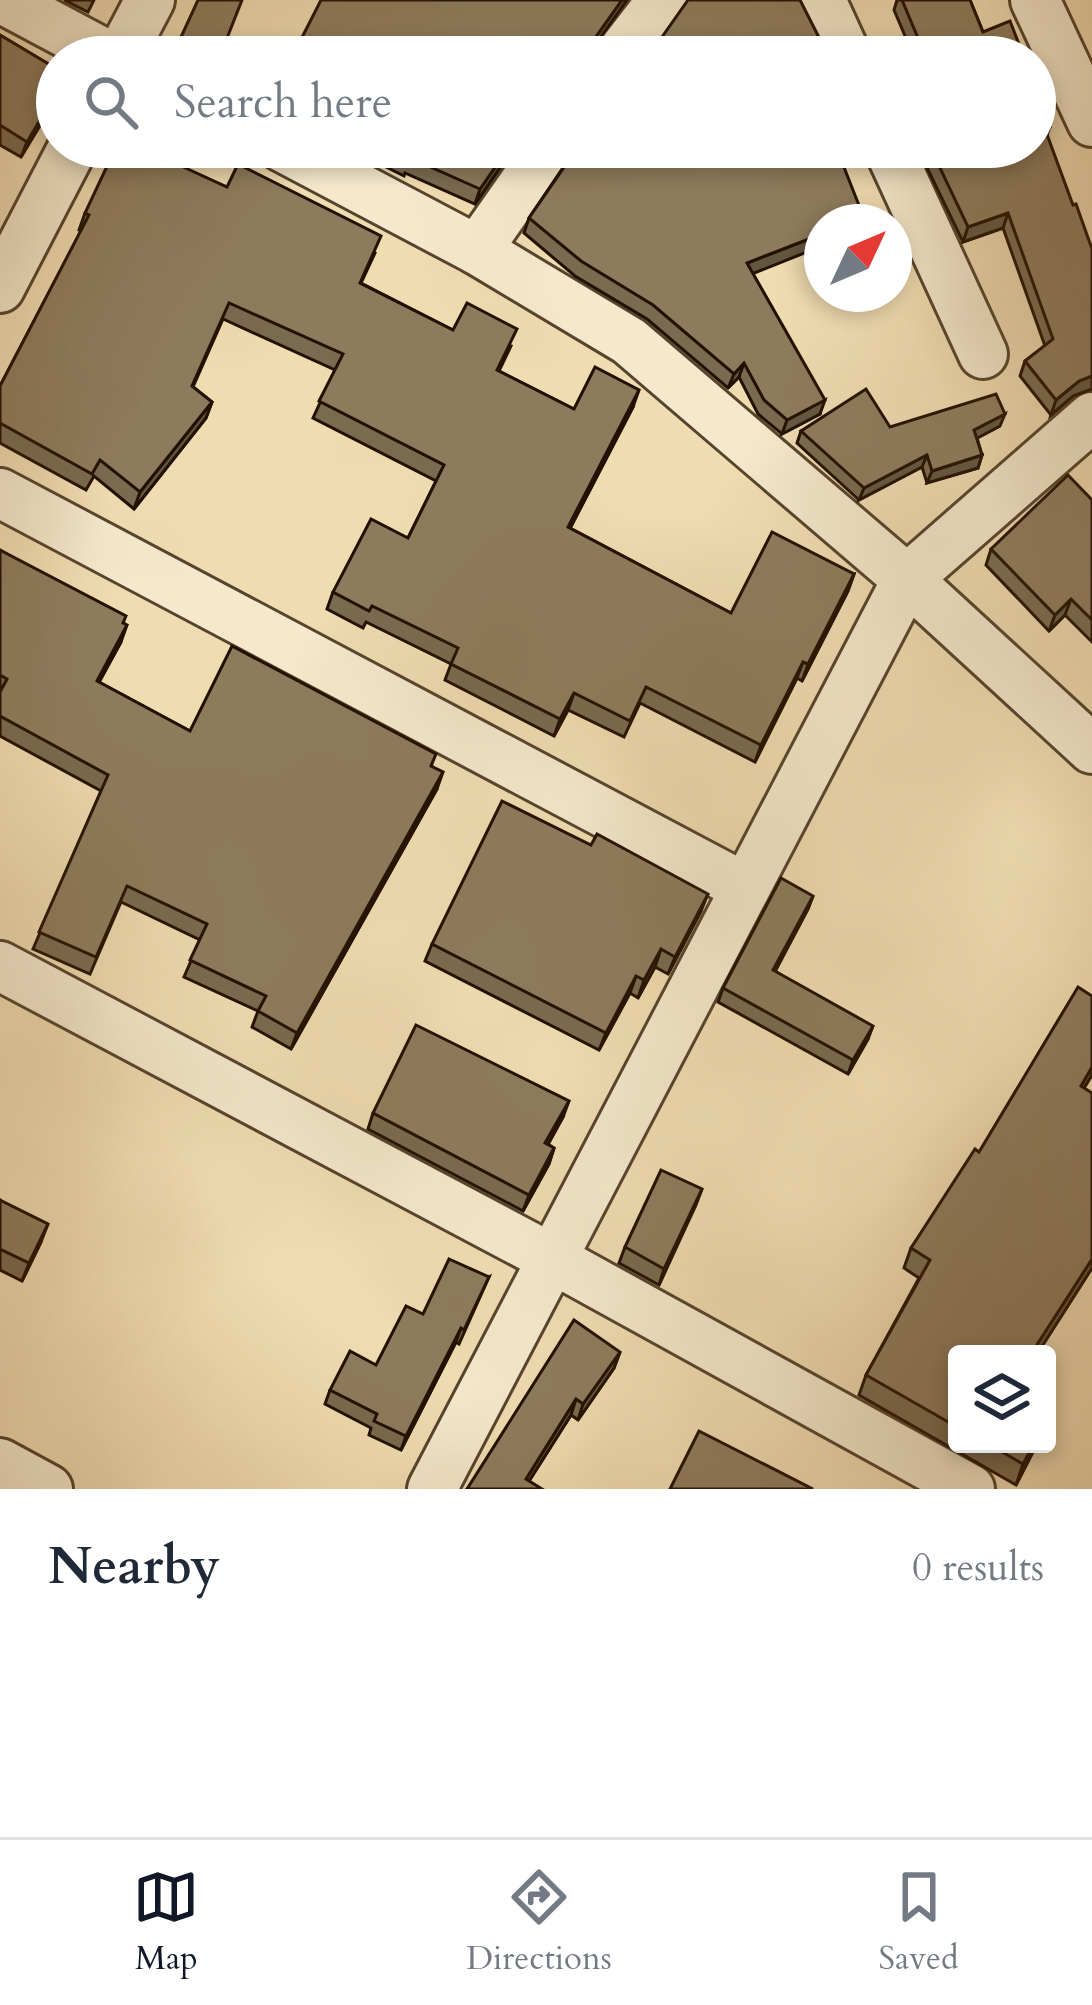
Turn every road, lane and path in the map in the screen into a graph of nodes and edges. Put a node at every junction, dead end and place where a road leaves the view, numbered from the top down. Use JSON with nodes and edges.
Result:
{"nodes":[{"id":1,"x":4,"y":0,"type":"edge"},
{"id":2,"x":150,"y":0,"type":"edge"},
{"id":3,"x":662,"y":0,"type":"edge"},
{"id":4,"x":821,"y":0,"type":"edge"},
{"id":5,"x":1035,"y":0,"type":"edge"},
{"id":6,"x":75,"y":36,"type":"edge"},
{"id":7,"x":129,"y":36,"type":"edge"},
{"id":8,"x":634,"y":36,"type":"edge"},
{"id":9,"x":837,"y":36,"type":"edge"},
{"id":10,"x":1052,"y":36,"type":"edge"},
{"id":11,"x":1056,"y":45,"type":"edge"},
{"id":12,"x":1092,"y":122,"type":"edge"},
{"id":13,"x":63,"y":168,"type":"edge"},
{"id":14,"x":322,"y":168,"type":"edge"},
{"id":15,"x":535,"y":168,"type":"edge"},
{"id":16,"x":898,"y":168,"type":"edge"},
{"id":17,"x":477,"y":250,"type":"junction"},
{"id":18,"x":0,"y":288,"type":"edge"},
{"id":19,"x":983,"y":354,"type":"dead end"},
{"id":20,"x":1092,"y":417,"type":"edge"},
{"id":21,"x":0,"y":493,"type":"edge"},
{"id":22,"x":908,"y":579,"type":"junction"},
{"id":23,"x":1092,"y":749,"type":"edge"},
{"id":24,"x":744,"y":886,"type":"junction"},
{"id":25,"x":0,"y":966,"type":"edge"},
{"id":26,"x":551,"y":1258,"type":"junction"},
{"id":27,"x":0,"y":1463,"type":"edge"},
{"id":28,"x":48,"y":1489,"type":"edge"},
{"id":29,"x":432,"y":1489,"type":"edge"},
{"id":30,"x":970,"y":1489,"type":"edge"}],
"edges":[{"from":1,"to":6,"type":"street"},
{"from":2,"to":7,"type":"street"},
{"from":3,"to":8,"type":"street"},
{"from":4,"to":9,"type":"street"},
{"from":5,"to":10,"type":"street"},
{"from":11,"to":12,"type":"street"},
{"from":13,"to":18,"type":"street"},
{"from":14,"to":17,"type":"street"},
{"from":15,"to":17,"type":"street"},
{"from":16,"to":19,"type":"street"},
{"from":17,"to":22,"type":"street"},
{"from":20,"to":22,"type":"street"},
{"from":21,"to":24,"type":"street"},
{"from":22,"to":23,"type":"street"},
{"from":22,"to":24,"type":"street"},
{"from":24,"to":26,"type":"street"},
{"from":25,"to":26,"type":"street"},
{"from":26,"to":29,"type":"street"},
{"from":26,"to":30,"type":"street"},
{"from":27,"to":28,"type":"street"}]}
